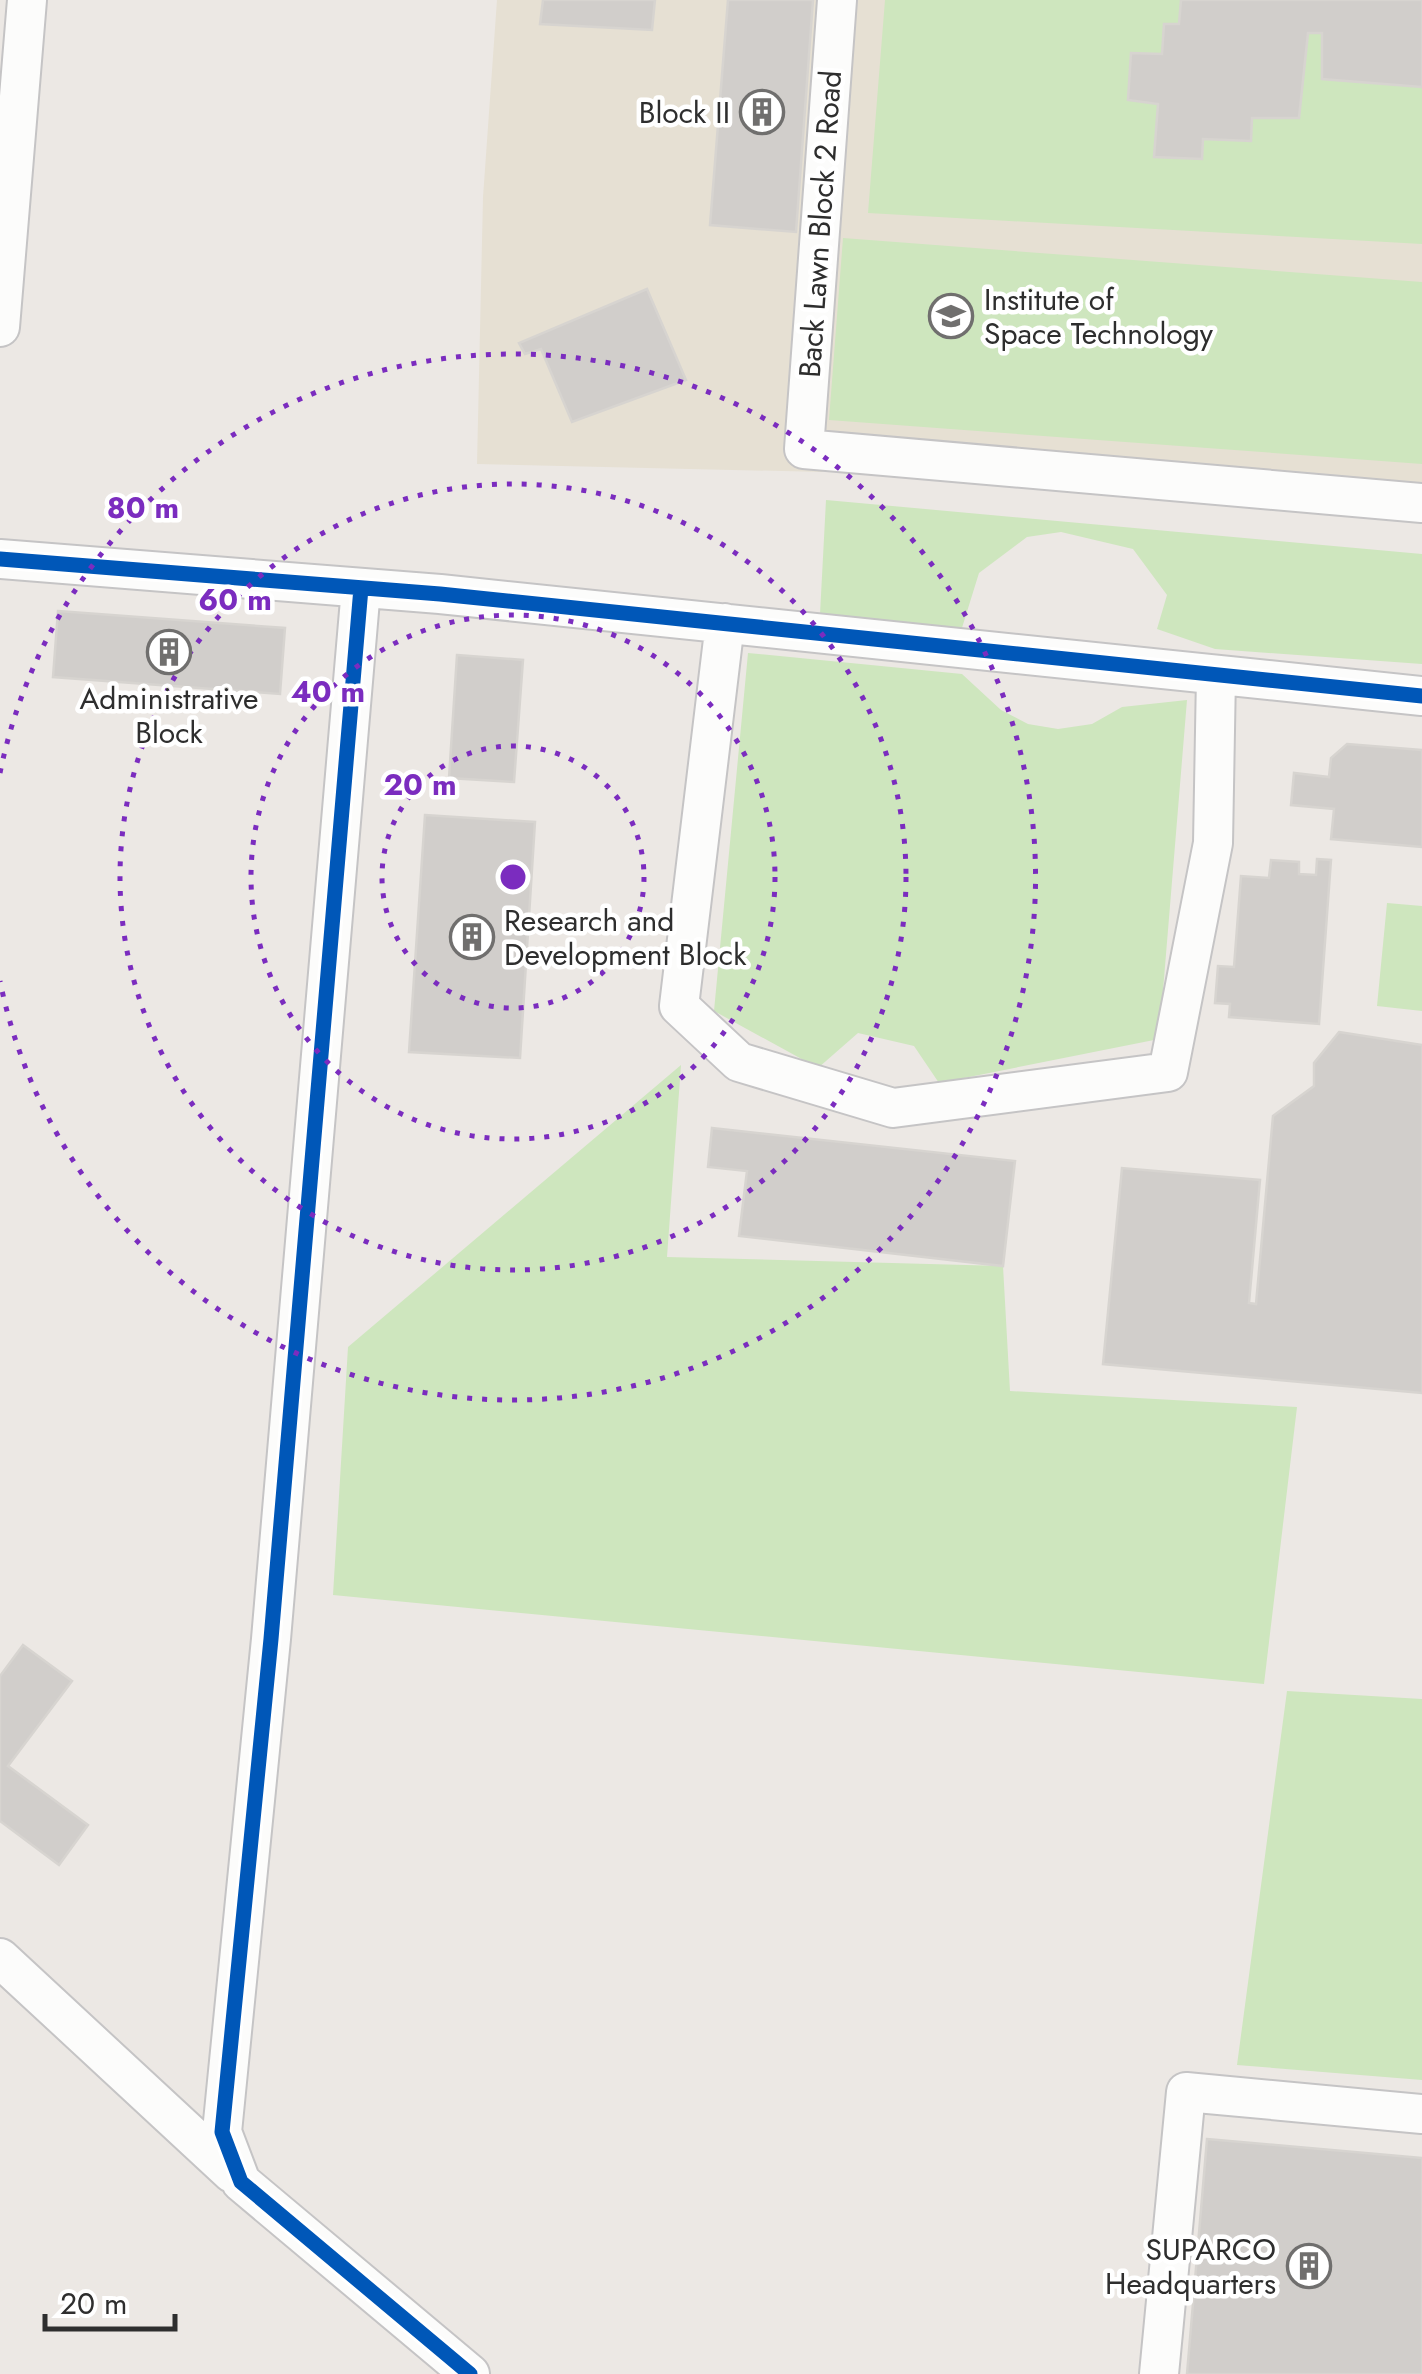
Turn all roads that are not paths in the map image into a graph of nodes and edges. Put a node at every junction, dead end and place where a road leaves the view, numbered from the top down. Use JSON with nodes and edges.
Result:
{"nodes":[{"id":1,"x":27,"y":0,"type":"edge"},
{"id":2,"x":837,"y":0,"type":"edge"},
{"id":3,"x":0,"y":327,"type":"edge"},
{"id":4,"x":1422,"y":503,"type":"edge"},
{"id":5,"x":0,"y":559,"type":"edge"},
{"id":6,"x":360,"y":588,"type":"junction"},
{"id":7,"x":725,"y":624,"type":"junction"},
{"id":8,"x":1216,"y":675,"type":"junction"},
{"id":9,"x":1422,"y":696,"type":"edge"},
{"id":10,"x":0,"y":1958,"type":"edge"},
{"id":11,"x":1422,"y":2114,"type":"edge"},
{"id":12,"x":242,"y":2182,"type":"junction"},
{"id":13,"x":470,"y":2374,"type":"edge"},
{"id":14,"x":1159,"y":2374,"type":"edge"}],
"edges":[{"from":1,"to":3,"type":"street"},
{"from":2,"to":4,"type":"street","name":"Back Lawn Block 2 Road"},
{"from":5,"to":6,"type":"street"},
{"from":6,"to":7,"type":"street"},
{"from":6,"to":12,"type":"street"},
{"from":7,"to":8,"type":"street"},
{"from":7,"to":8,"type":"street"},
{"from":8,"to":9,"type":"street"},
{"from":10,"to":12,"type":"street"},
{"from":11,"to":14,"type":"street"},
{"from":12,"to":13,"type":"street"}]}
